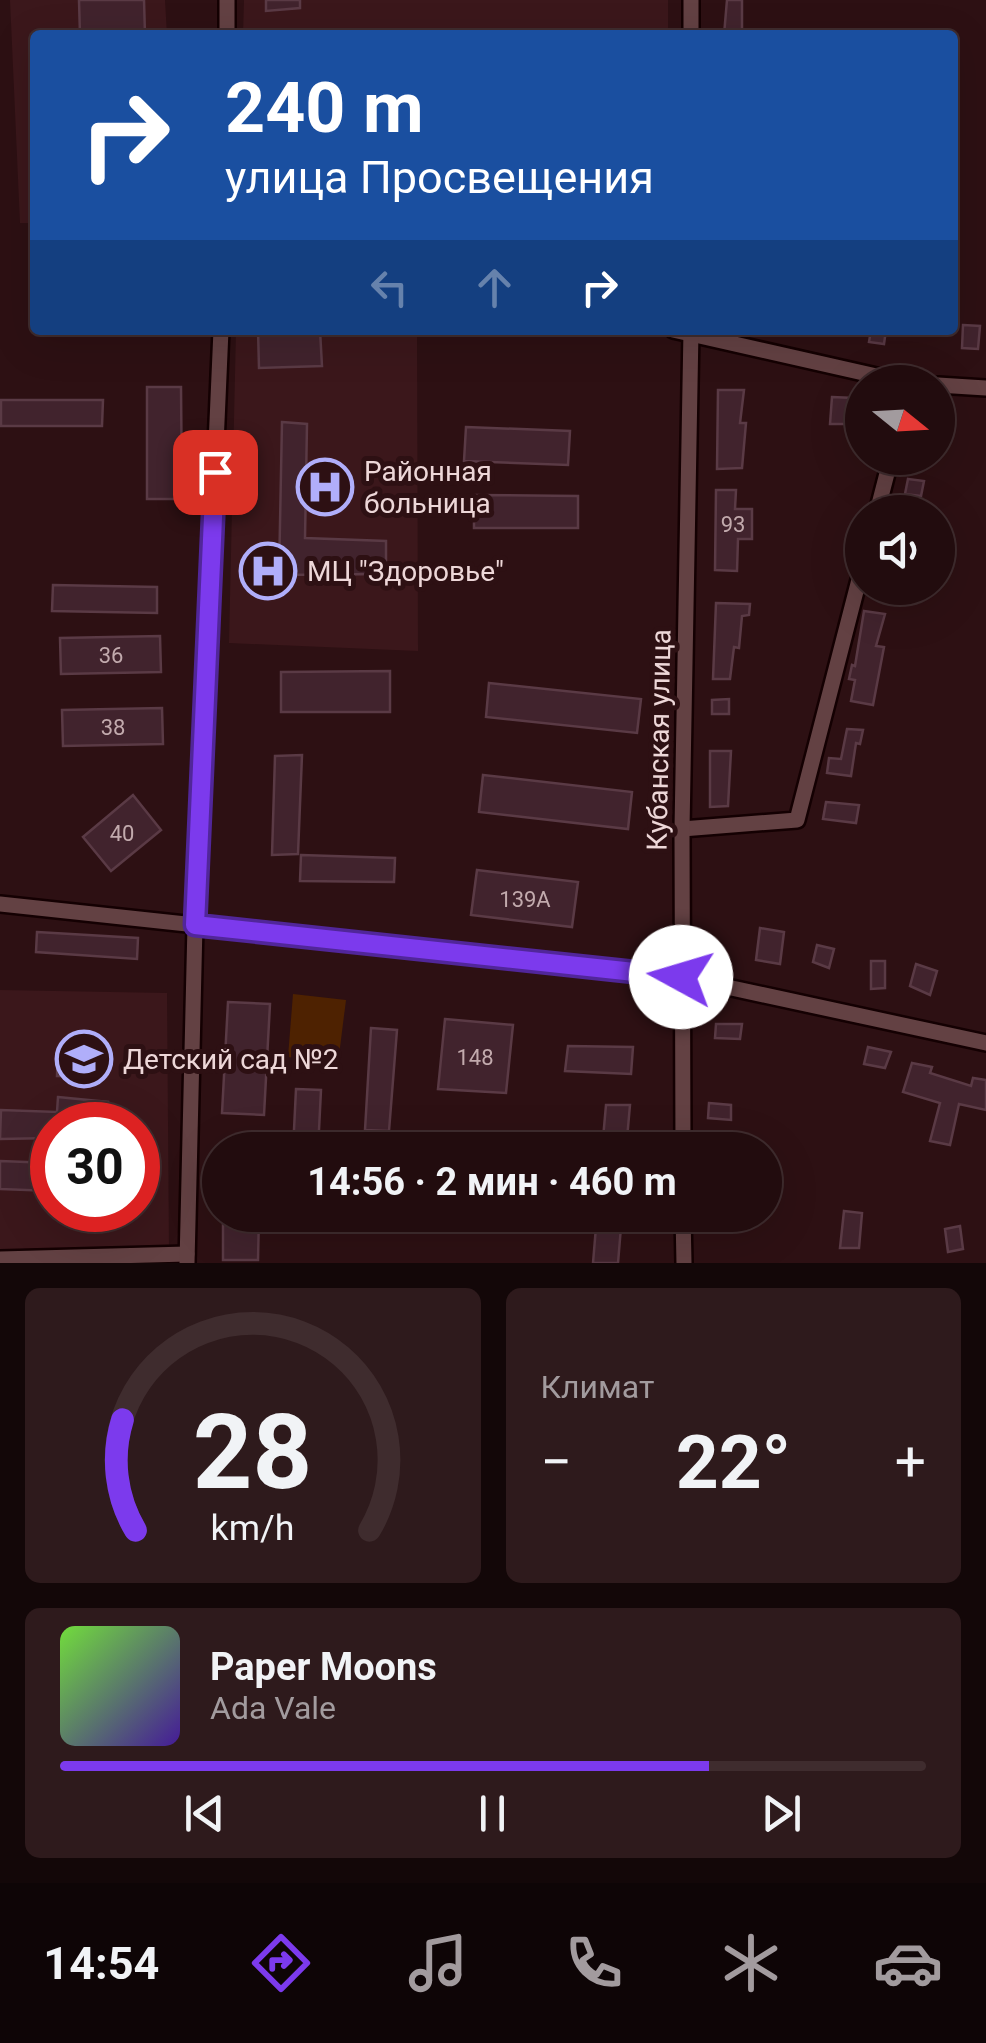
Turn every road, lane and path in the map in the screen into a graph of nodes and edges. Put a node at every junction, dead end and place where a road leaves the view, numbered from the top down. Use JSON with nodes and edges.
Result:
{"nodes":[{"id":1,"x":227,"y":0,"type":"edge"},
{"id":2,"x":690,"y":0,"type":"edge"},
{"id":3,"x":227,"y":30,"type":"edge"},
{"id":4,"x":691,"y":30,"type":"edge"},
{"id":5,"x":221,"y":335,"type":"edge"},
{"id":6,"x":691,"y":335,"type":"edge"},
{"id":7,"x":708,"y":335,"type":"edge"},
{"id":8,"x":845,"y":368,"type":"edge"},
{"id":9,"x":955,"y":386,"type":"edge"},
{"id":10,"x":986,"y":388,"type":"edge"},
{"id":11,"x":852,"y":605,"type":"edge"},
{"id":12,"x":682,"y":829,"type":"junction"},
{"id":13,"x":0,"y":904,"type":"edge"},
{"id":14,"x":195,"y":925,"type":"junction"},
{"id":15,"x":681,"y":977,"type":"junction"},
{"id":16,"x":986,"y":1043,"type":"edge"},
{"id":17,"x":682,"y":1132,"type":"edge"},
{"id":18,"x":683,"y":1232,"type":"edge"},
{"id":19,"x":0,"y":1259,"type":"edge"},
{"id":20,"x":187,"y":1259,"type":"edge"},
{"id":21,"x":684,"y":1263,"type":"edge"}],
"edges":[{"from":1,"to":3,"type":"street"},
{"from":2,"to":4,"type":"street"},
{"from":5,"to":14,"type":"street"},
{"from":6,"to":12,"type":"street","name":"Кубанская улица"},
{"from":7,"to":8,"type":"street"},
{"from":9,"to":10,"type":"street"},
{"from":11,"to":12,"type":"street"},
{"from":12,"to":15,"type":"street","name":"Кубанская улица"},
{"from":13,"to":14,"type":"street"},
{"from":14,"to":15,"type":"street"},
{"from":14,"to":20,"type":"street"},
{"from":15,"to":16,"type":"street"},
{"from":15,"to":17,"type":"street","name":"Кубанская улица"},
{"from":18,"to":21,"type":"street"},
{"from":19,"to":20,"type":"street"}]}
